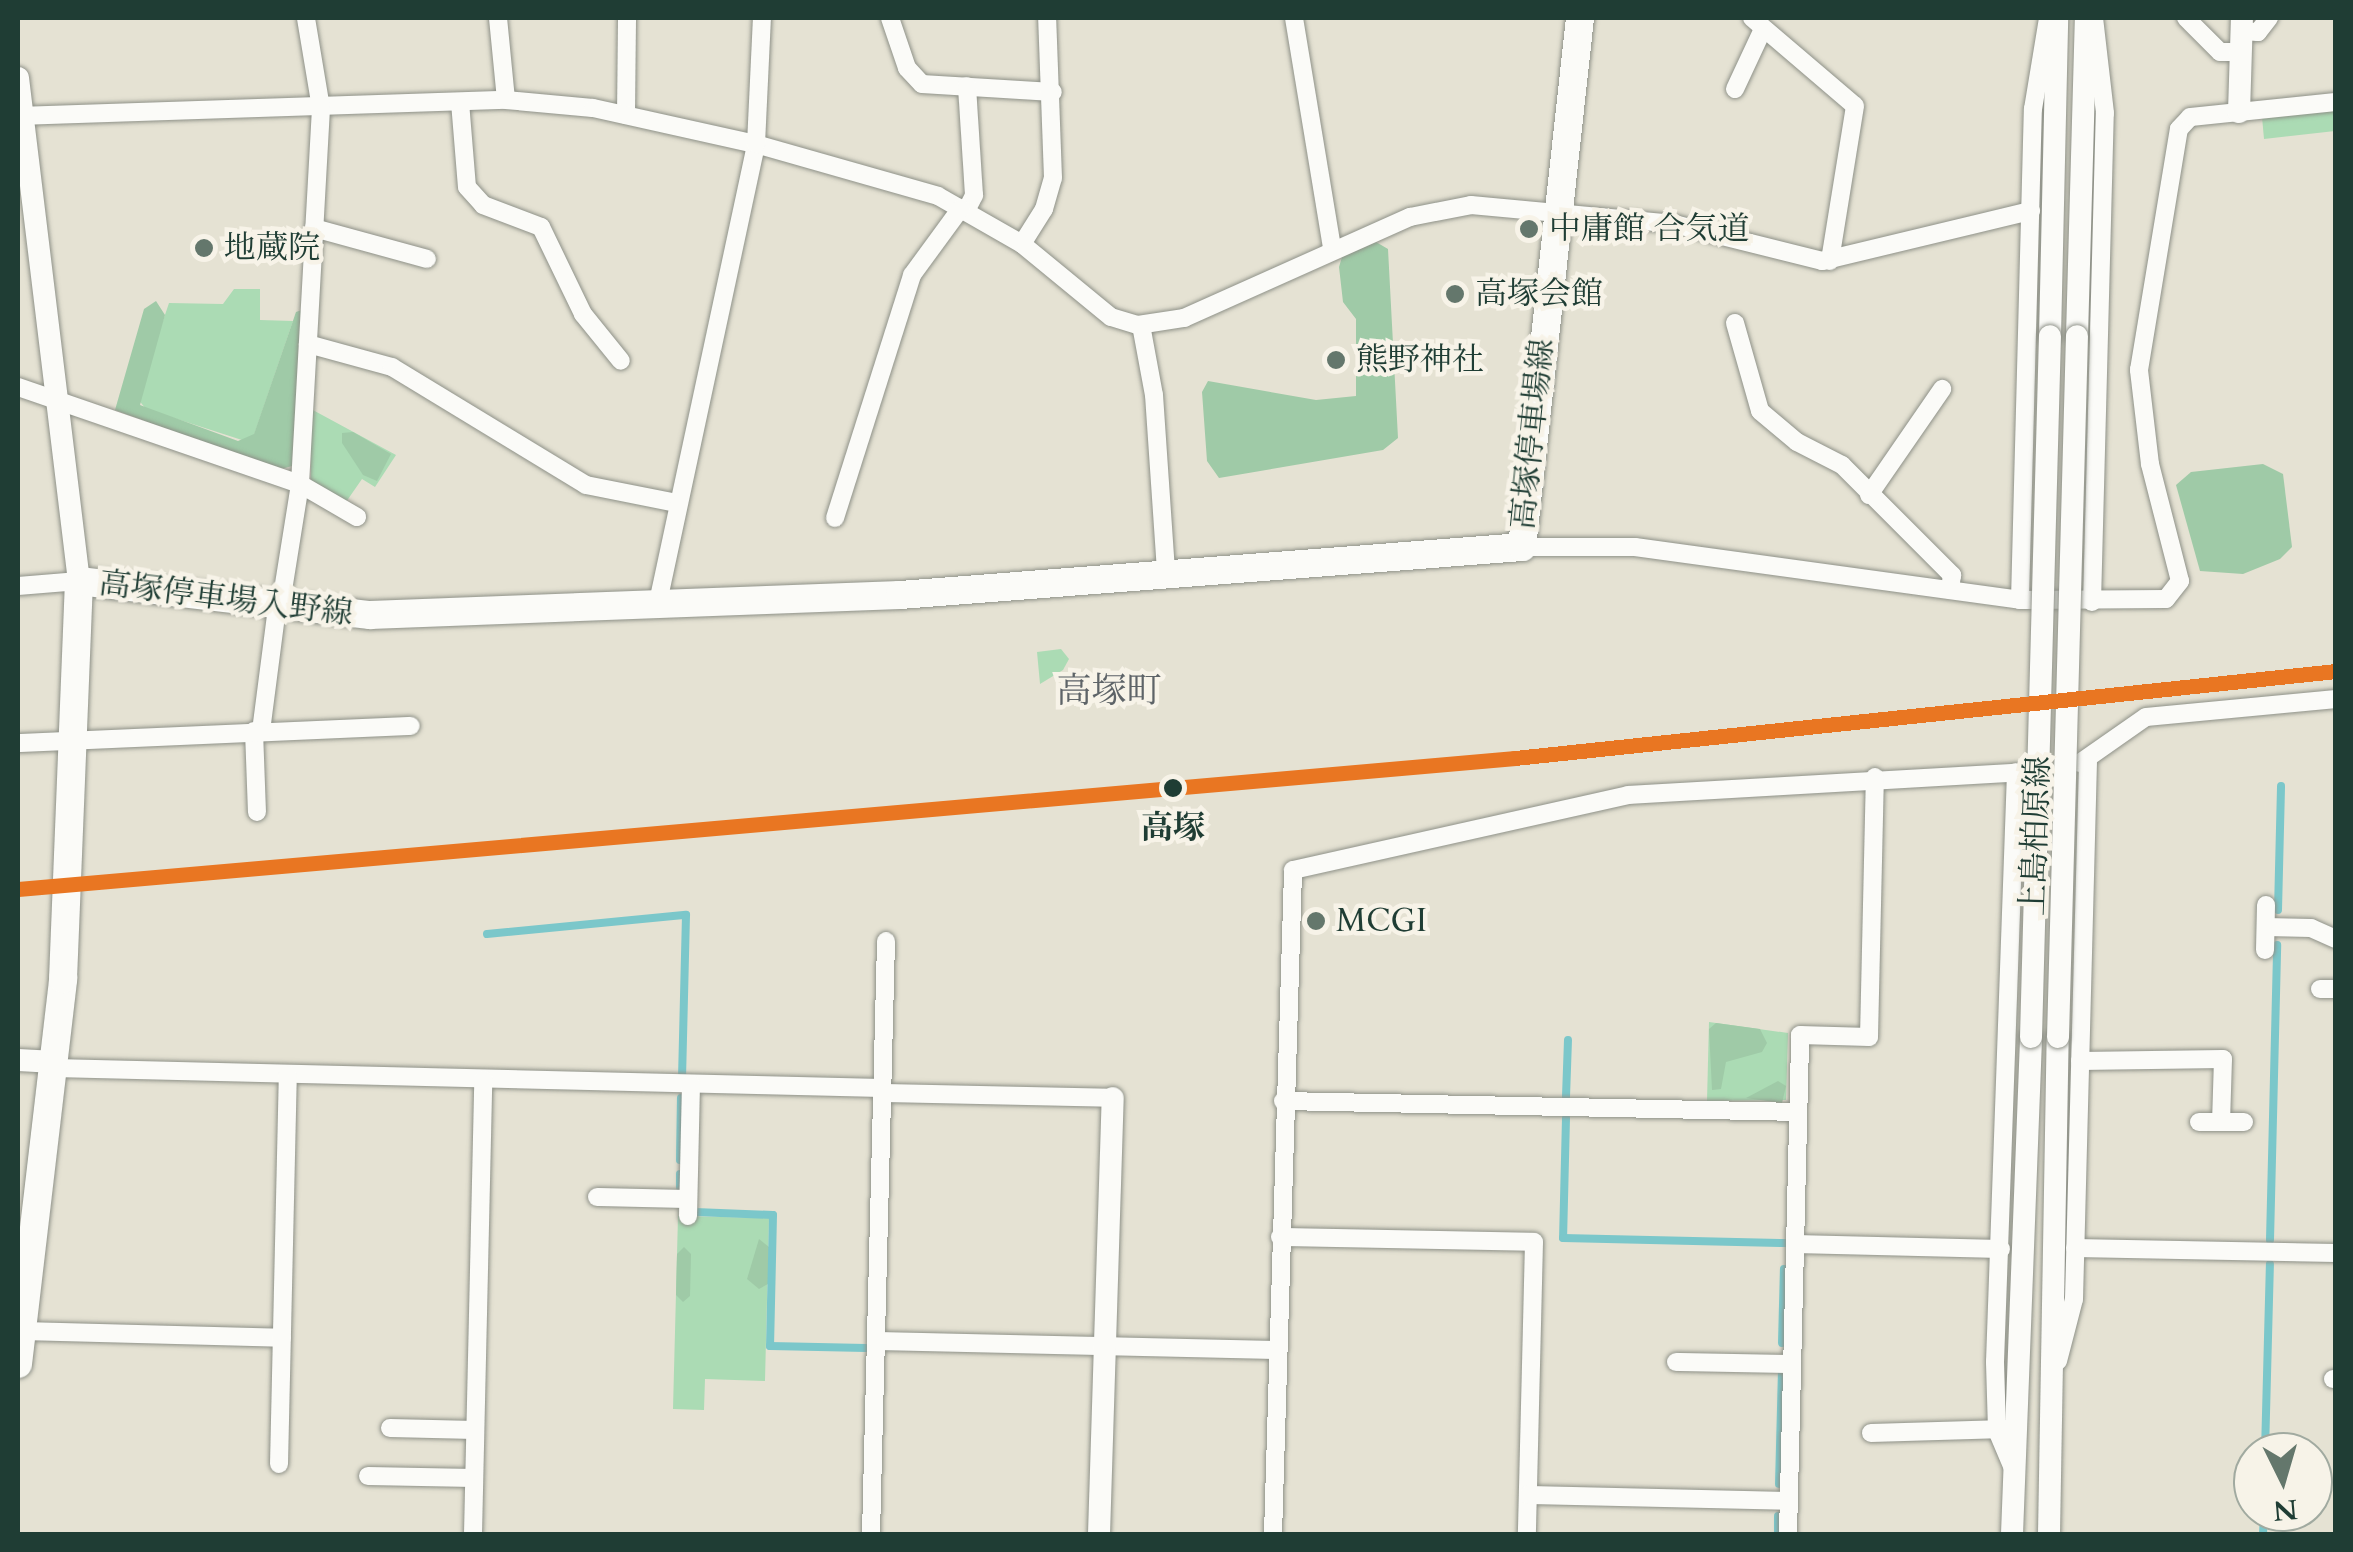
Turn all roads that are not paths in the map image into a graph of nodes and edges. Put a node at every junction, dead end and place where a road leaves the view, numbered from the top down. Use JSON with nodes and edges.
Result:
{"nodes":[{"id":1,"x":306,"y":18,"type":"edge"},
{"id":2,"x":498,"y":18,"type":"edge"},
{"id":3,"x":627,"y":18,"type":"edge"},
{"id":4,"x":762,"y":18,"type":"edge"},
{"id":5,"x":890,"y":18,"type":"edge"},
{"id":6,"x":1047,"y":18,"type":"edge"},
{"id":7,"x":1294,"y":18,"type":"edge"},
{"id":8,"x":1580,"y":18,"type":"edge"},
{"id":9,"x":1781,"y":18,"type":"edge"},
{"id":10,"x":2048,"y":18,"type":"edge"},
{"id":11,"x":2057,"y":18,"type":"edge"},
{"id":12,"x":2086,"y":18,"type":"edge"},
{"id":13,"x":2094,"y":18,"type":"edge"},
{"id":14,"x":2186,"y":18,"type":"edge"},
{"id":15,"x":2269,"y":18,"type":"edge"},
{"id":16,"x":1760,"y":27,"type":"edge"},
{"id":17,"x":2242,"y":34,"type":"edge"},
{"id":18,"x":18,"y":78,"type":"edge"},
{"id":19,"x":967,"y":86,"type":"junction"},
{"id":20,"x":1735,"y":89,"type":"dead end"},
{"id":21,"x":1054,"y":92,"type":"junction"},
{"id":22,"x":506,"y":100,"type":"junction"},
{"id":23,"x":460,"y":102,"type":"junction"},
{"id":24,"x":2336,"y":102,"type":"edge"},
{"id":25,"x":321,"y":108,"type":"junction"},
{"id":26,"x":2239,"y":112,"type":"junction"},
{"id":27,"x":21,"y":115,"type":"edge"},
{"id":28,"x":626,"y":116,"type":"junction"},
{"id":29,"x":756,"y":144,"type":"junction"},
{"id":30,"x":963,"y":210,"type":"junction"},
{"id":31,"x":2030,"y":211,"type":"junction"},
{"id":32,"x":1557,"y":212,"type":"junction"},
{"id":33,"x":314,"y":228,"type":"junction"},
{"id":34,"x":1022,"y":244,"type":"junction"},
{"id":35,"x":1332,"y":248,"type":"junction"},
{"id":36,"x":427,"y":259,"type":"dead end"},
{"id":37,"x":1830,"y":261,"type":"junction"},
{"id":38,"x":1735,"y":323,"type":"dead end"},
{"id":39,"x":1141,"y":325,"type":"junction"},
{"id":40,"x":308,"y":344,"type":"junction"},
{"id":41,"x":621,"y":360,"type":"dead end"},
{"id":42,"x":18,"y":387,"type":"edge"},
{"id":43,"x":1942,"y":389,"type":"dead end"},
{"id":44,"x":59,"y":398,"type":"junction"},
{"id":45,"x":300,"y":484,"type":"junction"},
{"id":46,"x":1868,"y":495,"type":"junction"},
{"id":47,"x":677,"y":503,"type":"junction"},
{"id":48,"x":357,"y":516,"type":"dead end"},
{"id":49,"x":835,"y":518,"type":"dead end"},
{"id":50,"x":1522,"y":547,"type":"junction"},
{"id":51,"x":1166,"y":571,"type":"junction"},
{"id":52,"x":1098,"y":576,"type":"joint"},
{"id":53,"x":79,"y":581,"type":"junction"},
{"id":54,"x":18,"y":586,"type":"edge"},
{"id":55,"x":1950,"y":590,"type":"junction"},
{"id":56,"x":2020,"y":600,"type":"junction"},
{"id":57,"x":658,"y":602,"type":"junction"},
{"id":58,"x":2092,"y":602,"type":"junction"},
{"id":59,"x":279,"y":609,"type":"junction"},
{"id":60,"x":2336,"y":699,"type":"edge"},
{"id":61,"x":411,"y":726,"type":"dead end"},
{"id":62,"x":257,"y":731,"type":"junction"},
{"id":63,"x":71,"y":737,"type":"junction"},
{"id":64,"x":18,"y":742,"type":"edge"},
{"id":65,"x":1875,"y":777,"type":"junction"},
{"id":66,"x":256,"y":812,"type":"dead end"},
{"id":67,"x":2266,"y":904,"type":"dead end"},
{"id":68,"x":2266,"y":927,"type":"junction"},
{"id":69,"x":2336,"y":940,"type":"edge"},
{"id":70,"x":886,"y":941,"type":"dead end"},
{"id":71,"x":2265,"y":950,"type":"dead end"},
{"id":72,"x":885,"y":963,"type":"junction"},
{"id":73,"x":905,"y":964,"type":"dead end"},
{"id":74,"x":18,"y":1060,"type":"edge"},
{"id":75,"x":2080,"y":1062,"type":"junction"},
{"id":76,"x":54,"y":1065,"type":"junction"},
{"id":77,"x":288,"y":1074,"type":"junction"},
{"id":78,"x":483,"y":1079,"type":"junction"},
{"id":79,"x":691,"y":1084,"type":"junction"},
{"id":80,"x":882,"y":1091,"type":"junction"},
{"id":81,"x":1112,"y":1098,"type":"joint"},
{"id":82,"x":1283,"y":1101,"type":"junction"},
{"id":83,"x":1798,"y":1112,"type":"junction"},
{"id":84,"x":2199,"y":1122,"type":"dead end"},
{"id":85,"x":2221,"y":1122,"type":"junction"},
{"id":86,"x":2244,"y":1122,"type":"dead end"},
{"id":87,"x":597,"y":1197,"type":"dead end"},
{"id":88,"x":1280,"y":1237,"type":"junction"},
{"id":89,"x":1795,"y":1244,"type":"junction"},
{"id":90,"x":2075,"y":1248,"type":"junction"},
{"id":91,"x":2001,"y":1249,"type":"junction"},
{"id":92,"x":2336,"y":1253,"type":"edge"},
{"id":93,"x":22,"y":1330,"type":"junction"},
{"id":94,"x":282,"y":1338,"type":"junction"},
{"id":95,"x":876,"y":1341,"type":"junction"},
{"id":96,"x":1104,"y":1346,"type":"junction"},
{"id":97,"x":1277,"y":1350,"type":"junction"},
{"id":98,"x":1676,"y":1362,"type":"dead end"},
{"id":99,"x":18,"y":1364,"type":"edge"},
{"id":100,"x":1792,"y":1364,"type":"junction"},
{"id":101,"x":2054,"y":1381,"type":"junction"},
{"id":102,"x":390,"y":1428,"type":"dead end"},
{"id":103,"x":475,"y":1430,"type":"junction"},
{"id":104,"x":2006,"y":1430,"type":"junction"},
{"id":105,"x":1871,"y":1433,"type":"dead end"},
{"id":106,"x":1891,"y":1433,"type":"junction"},
{"id":107,"x":1892,"y":1454,"type":"dead end"},
{"id":108,"x":279,"y":1464,"type":"dead end"},
{"id":109,"x":368,"y":1476,"type":"dead end"},
{"id":110,"x":474,"y":1478,"type":"junction"},
{"id":111,"x":1528,"y":1495,"type":"junction"},
{"id":112,"x":1789,"y":1500,"type":"junction"},
{"id":113,"x":473,"y":1534,"type":"edge"},
{"id":114,"x":872,"y":1534,"type":"edge"},
{"id":115,"x":1099,"y":1534,"type":"edge"},
{"id":116,"x":1273,"y":1534,"type":"edge"},
{"id":117,"x":1528,"y":1534,"type":"edge"},
{"id":118,"x":1788,"y":1534,"type":"edge"},
{"id":119,"x":2012,"y":1534,"type":"edge"},
{"id":120,"x":2048,"y":1534,"type":"edge"}],
"edges":[{"from":1,"to":25,"type":"street"},
{"from":2,"to":22,"type":"street"},
{"from":3,"to":28,"type":"street"},
{"from":4,"to":29,"type":"street"},
{"from":5,"to":19,"type":"street"},
{"from":6,"to":21,"type":"street"},
{"from":7,"to":35,"type":"street"},
{"from":8,"to":32,"type":"main road","name":"高塚停車場線"},
{"from":9,"to":16,"type":"street"},
{"from":10,"to":31,"type":"street"},
{"from":11,"to":104,"type":"street","name":"上島柏原線","bridge":true},
{"from":12,"to":101,"type":"street","name":"上島柏原線","bridge":true},
{"from":13,"to":58,"type":"street"},
{"from":14,"to":17,"type":"street"},
{"from":15,"to":17,"type":"street"},
{"from":16,"to":20,"type":"street"},
{"from":16,"to":37,"type":"street"},
{"from":17,"to":26,"type":"street"},
{"from":18,"to":27,"type":"street"},
{"from":19,"to":21,"type":"street"},
{"from":19,"to":30,"type":"street"},
{"from":21,"to":34,"type":"street"},
{"from":22,"to":23,"type":"street"},
{"from":22,"to":28,"type":"street"},
{"from":23,"to":25,"type":"street"},
{"from":23,"to":41,"type":"street"},
{"from":24,"to":26,"type":"street"},
{"from":25,"to":27,"type":"street"},
{"from":25,"to":33,"type":"street"},
{"from":26,"to":58,"type":"street"},
{"from":27,"to":44,"type":"street"},
{"from":28,"to":29,"type":"street"},
{"from":29,"to":30,"type":"street"},
{"from":29,"to":47,"type":"street"},
{"from":30,"to":34,"type":"street"},
{"from":30,"to":49,"type":"street"},
{"from":31,"to":37,"type":"street"},
{"from":31,"to":56,"type":"street"},
{"from":32,"to":35,"type":"street"},
{"from":32,"to":37,"type":"street"},
{"from":32,"to":50,"type":"main road","name":"高塚停車場線"},
{"from":33,"to":36,"type":"street"},
{"from":33,"to":40,"type":"street"},
{"from":34,"to":39,"type":"street"},
{"from":35,"to":39,"type":"street"},
{"from":38,"to":46,"type":"street"},
{"from":39,"to":51,"type":"street"},
{"from":40,"to":45,"type":"street"},
{"from":40,"to":47,"type":"street"},
{"from":42,"to":44,"type":"street"},
{"from":43,"to":46,"type":"street"},
{"from":44,"to":45,"type":"street"},
{"from":44,"to":53,"type":"street"},
{"from":45,"to":48,"type":"street"},
{"from":45,"to":59,"type":"street"},
{"from":46,"to":55,"type":"street"},
{"from":47,"to":57,"type":"street"},
{"from":50,"to":51,"type":"main road","name":"高塚停車場線"},
{"from":50,"to":55,"type":"street"},
{"from":51,"to":52,"type":"main road","name":"高塚停車場線"},
{"from":52,"to":57,"type":"main road","name":"高塚停車場入野線"},
{"from":53,"to":54,"type":"street"},
{"from":53,"to":59,"type":"main road","name":"高塚停車場入野線"},
{"from":53,"to":63,"type":"main road","name":"高塚停車場入野線"},
{"from":55,"to":56,"type":"street"},
{"from":56,"to":58,"type":"street"},
{"from":57,"to":59,"type":"main road","name":"高塚停車場入野線"},
{"from":59,"to":62,"type":"street"},
{"from":60,"to":75,"type":"street"},
{"from":61,"to":62,"type":"street"},
{"from":62,"to":63,"type":"street"},
{"from":62,"to":66,"type":"street"},
{"from":63,"to":64,"type":"street"},
{"from":63,"to":76,"type":"main road","name":"高塚停車場入野線"},
{"from":65,"to":82,"type":"street"},
{"from":65,"to":83,"type":"street"},
{"from":65,"to":91,"type":"street"},
{"from":67,"to":68,"type":"street"},
{"from":68,"to":69,"type":"street"},
{"from":68,"to":71,"type":"street"},
{"from":70,"to":72,"type":"street"},
{"from":72,"to":73,"type":"street"},
{"from":72,"to":80,"type":"street"},
{"from":74,"to":76,"type":"street"},
{"from":75,"to":85,"type":"street"},
{"from":75,"to":90,"type":"street"},
{"from":76,"to":77,"type":"street"},
{"from":76,"to":93,"type":"main road","name":"高塚停車場入野線"},
{"from":77,"to":78,"type":"street"},
{"from":77,"to":94,"type":"street"},
{"from":78,"to":79,"type":"street"},
{"from":78,"to":103,"type":"street"},
{"from":79,"to":80,"type":"street"},
{"from":79,"to":87,"type":"street"},
{"from":80,"to":81,"type":"street"},
{"from":80,"to":95,"type":"street"},
{"from":81,"to":96,"type":"street"},
{"from":82,"to":83,"type":"street"},
{"from":82,"to":88,"type":"street"},
{"from":83,"to":89,"type":"street"},
{"from":84,"to":85,"type":"street"},
{"from":85,"to":86,"type":"street"},
{"from":88,"to":97,"type":"street"},
{"from":88,"to":111,"type":"street"},
{"from":89,"to":91,"type":"street"},
{"from":89,"to":100,"type":"street"},
{"from":90,"to":92,"type":"street"},
{"from":90,"to":101,"type":"street"},
{"from":91,"to":104,"type":"street"},
{"from":93,"to":94,"type":"street"},
{"from":93,"to":99,"type":"main road","name":"高塚停車場入野線"},
{"from":94,"to":108,"type":"street"},
{"from":95,"to":96,"type":"street"},
{"from":95,"to":114,"type":"street"},
{"from":96,"to":97,"type":"street"},
{"from":96,"to":115,"type":"street"},
{"from":97,"to":116,"type":"street"},
{"from":98,"to":100,"type":"street"},
{"from":100,"to":112,"type":"street"},
{"from":101,"to":120,"type":"street","name":"上島柏原線"},
{"from":102,"to":103,"type":"street"},
{"from":103,"to":110,"type":"street"},
{"from":104,"to":106,"type":"street"},
{"from":104,"to":119,"type":"street","name":"上島柏原線"},
{"from":105,"to":106,"type":"street"},
{"from":106,"to":107,"type":"street"},
{"from":109,"to":110,"type":"street"},
{"from":110,"to":113,"type":"street"},
{"from":111,"to":112,"type":"street"},
{"from":111,"to":117,"type":"street"},
{"from":112,"to":118,"type":"street"}]}
